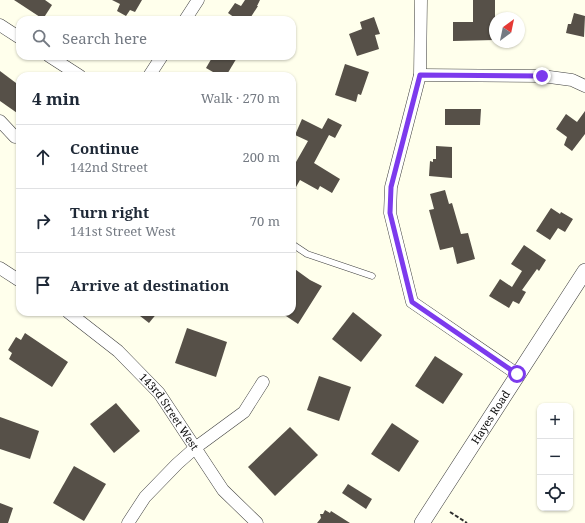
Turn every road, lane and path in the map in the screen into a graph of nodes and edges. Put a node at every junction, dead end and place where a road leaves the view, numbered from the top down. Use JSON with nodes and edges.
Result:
{"nodes":[{"id":1,"x":198,"y":0,"type":"edge"},
{"id":2,"x":422,"y":0,"type":"edge"},
{"id":3,"x":188,"y":16,"type":"edge"},
{"id":4,"x":0,"y":25,"type":"edge"},
{"id":5,"x":16,"y":35,"type":"edge"},
{"id":6,"x":55,"y":60,"type":"edge"},
{"id":7,"x":159,"y":60,"type":"edge"},
{"id":8,"x":74,"y":72,"type":"edge"},
{"id":9,"x":152,"y":72,"type":"edge"},
{"id":10,"x":420,"y":75,"type":"junction"},
{"id":11,"x":585,"y":86,"type":"edge"},
{"id":12,"x":0,"y":121,"type":"edge"},
{"id":13,"x":15,"y":138,"type":"dead end"},
{"id":14,"x":296,"y":247,"type":"edge"},
{"id":15,"x":0,"y":268,"type":"edge"},
{"id":16,"x":585,"y":271,"type":"edge"},
{"id":17,"x":372,"y":276,"type":"dead end"},
{"id":18,"x":16,"y":278,"type":"edge"},
{"id":19,"x":73,"y":316,"type":"edge"},
{"id":20,"x":517,"y":374,"type":"junction"},
{"id":21,"x":263,"y":382,"type":"dead end"},
{"id":22,"x":195,"y":448,"type":"junction"},
{"id":23,"x":450,"y":512,"type":"dead end"},
{"id":24,"x":128,"y":523,"type":"edge"},
{"id":25,"x":257,"y":523,"type":"edge"},
{"id":26,"x":422,"y":523,"type":"edge"},
{"id":27,"x":467,"y":523,"type":"edge"}],
"edges":[{"from":1,"to":3,"type":"street"},
{"from":2,"to":10,"type":"street"},
{"from":4,"to":5,"type":"street"},
{"from":6,"to":8,"type":"street"},
{"from":7,"to":9,"type":"street"},
{"from":10,"to":11,"type":"street"},
{"from":10,"to":20,"type":"street"},
{"from":12,"to":13,"type":"street"},
{"from":14,"to":17,"type":"lane"},
{"from":15,"to":18,"type":"street"},
{"from":16,"to":20,"type":"street","name":"Hayes Road"},
{"from":19,"to":22,"type":"street","name":"143rd Street West"},
{"from":20,"to":26,"type":"street","name":"Hayes Road"},
{"from":21,"to":22,"type":"street"},
{"from":22,"to":24,"type":"street"},
{"from":22,"to":25,"type":"street","name":"143rd Street West"},
{"from":23,"to":27,"type":"path"}]}
